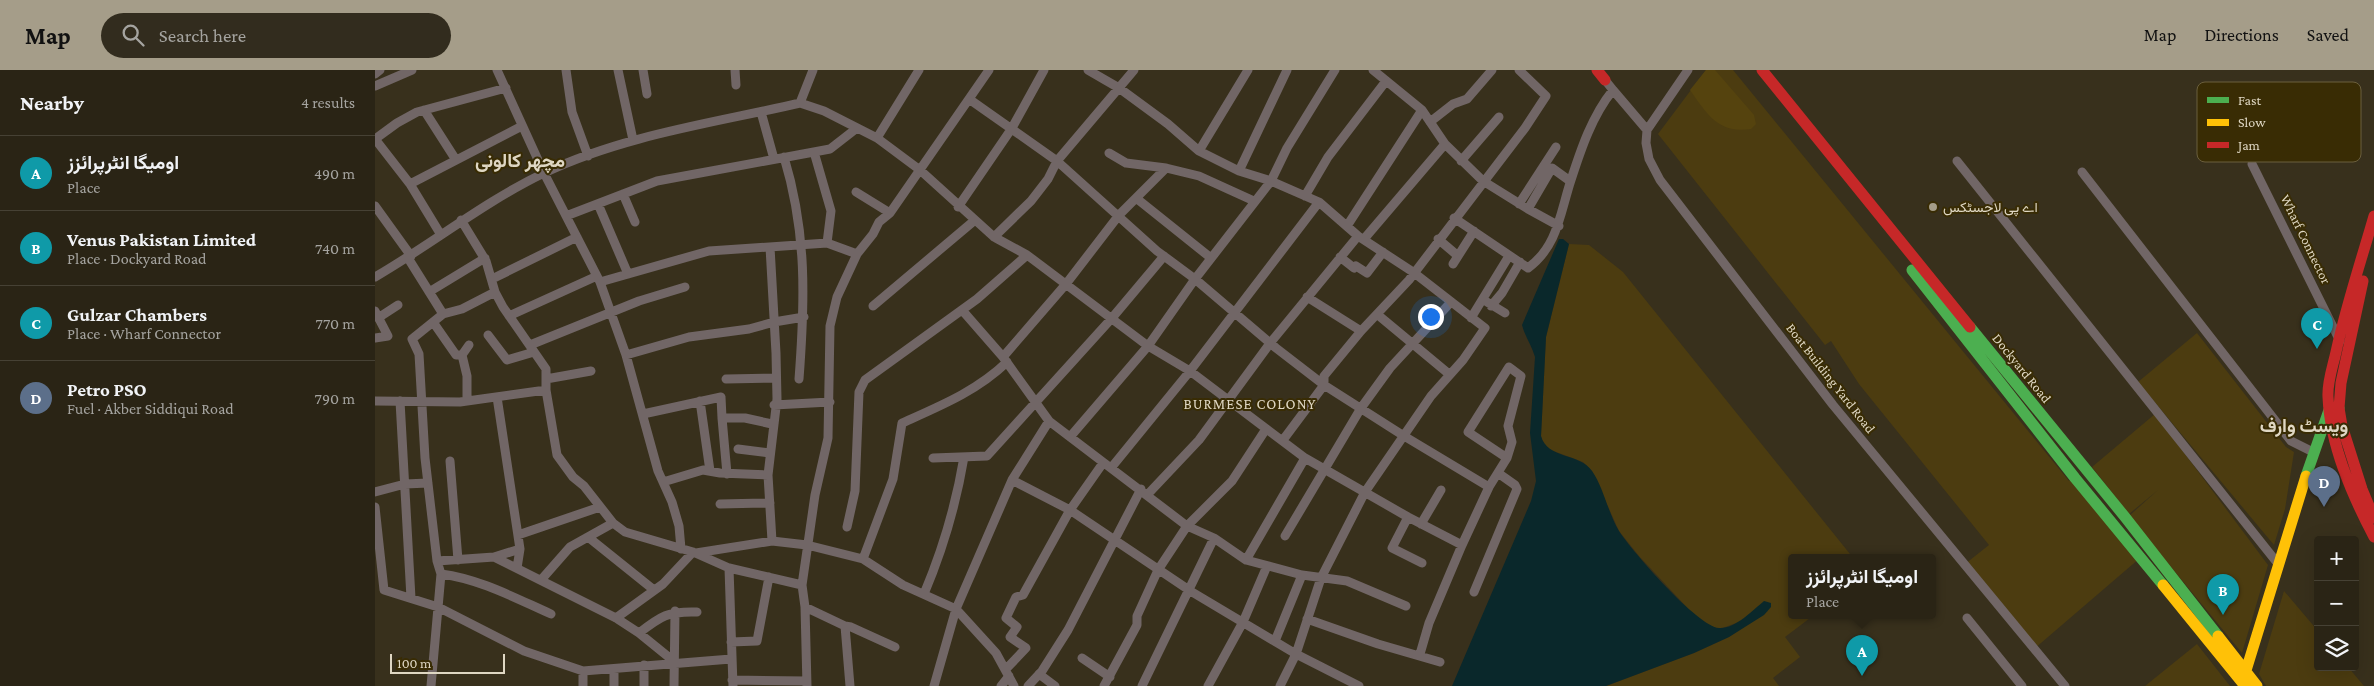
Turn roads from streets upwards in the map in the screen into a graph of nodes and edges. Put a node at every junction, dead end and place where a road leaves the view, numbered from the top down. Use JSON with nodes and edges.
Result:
{"nodes":[{"id":1,"x":380,"y":70,"type":"edge"},
{"id":2,"x":412,"y":70,"type":"edge"},
{"id":3,"x":497,"y":70,"type":"edge"},
{"id":4,"x":566,"y":70,"type":"edge"},
{"id":5,"x":618,"y":70,"type":"edge"},
{"id":6,"x":643,"y":70,"type":"edge"},
{"id":7,"x":735,"y":70,"type":"edge"},
{"id":8,"x":813,"y":70,"type":"edge"},
{"id":9,"x":919,"y":70,"type":"edge"},
{"id":10,"x":989,"y":70,"type":"edge"},
{"id":11,"x":1044,"y":70,"type":"edge"},
{"id":12,"x":1088,"y":70,"type":"edge"},
{"id":13,"x":1133,"y":70,"type":"edge"},
{"id":14,"x":1248,"y":70,"type":"edge"},
{"id":15,"x":1287,"y":70,"type":"edge"},
{"id":16,"x":1335,"y":70,"type":"edge"},
{"id":17,"x":1373,"y":70,"type":"edge"},
{"id":18,"x":1492,"y":70,"type":"edge"},
{"id":19,"x":1519,"y":70,"type":"edge"},
{"id":20,"x":1597,"y":70,"type":"edge"},
{"id":21,"x":1689,"y":70,"type":"edge"},
{"id":22,"x":1752,"y":70,"type":"edge"},
{"id":23,"x":1762,"y":70,"type":"edge"},
{"id":24,"x":375,"y":74,"type":"edge"},
{"id":25,"x":1605,"y":80,"type":"joint"},
{"id":26,"x":1386,"y":81,"type":"junction"},
{"id":27,"x":736,"y":85,"type":"dead end"},
{"id":28,"x":375,"y":86,"type":"edge"},
{"id":29,"x":506,"y":88,"type":"junction"},
{"id":30,"x":1119,"y":88,"type":"junction"},
{"id":31,"x":1613,"y":90,"type":"junction"},
{"id":32,"x":647,"y":94,"type":"dead end"},
{"id":33,"x":969,"y":99,"type":"junction"},
{"id":34,"x":800,"y":103,"type":"junction"},
{"id":35,"x":424,"y":110,"type":"junction"},
{"id":36,"x":1421,"y":110,"type":"junction"},
{"id":37,"x":761,"y":112,"type":"junction"},
{"id":38,"x":1499,"y":117,"type":"dead end"},
{"id":39,"x":1430,"y":122,"type":"junction"},
{"id":40,"x":522,"y":126,"type":"junction"},
{"id":41,"x":857,"y":128,"type":"junction"},
{"id":42,"x":1012,"y":128,"type":"junction"},
{"id":43,"x":1647,"y":130,"type":"junction"},
{"id":44,"x":877,"y":138,"type":"junction"},
{"id":45,"x":633,"y":140,"type":"junction"},
{"id":46,"x":376,"y":144,"type":"edge"},
{"id":47,"x":1445,"y":144,"type":"junction"},
{"id":48,"x":1556,"y":147,"type":"dead end"},
{"id":49,"x":1199,"y":151,"type":"junction"},
{"id":50,"x":814,"y":152,"type":"junction"},
{"id":51,"x":1109,"y":153,"type":"dead end"},
{"id":52,"x":589,"y":156,"type":"junction"},
{"id":53,"x":784,"y":157,"type":"junction"},
{"id":54,"x":774,"y":159,"type":"junction"},
{"id":55,"x":456,"y":160,"type":"junction"},
{"id":56,"x":1957,"y":160,"type":"dead end"},
{"id":57,"x":1057,"y":161,"type":"junction"},
{"id":58,"x":1461,"y":161,"type":"junction"},
{"id":59,"x":2252,"y":164,"type":"dead end"},
{"id":60,"x":1166,"y":168,"type":"junction"},
{"id":61,"x":920,"y":170,"type":"junction"},
{"id":62,"x":1239,"y":171,"type":"junction"},
{"id":63,"x":2082,"y":172,"type":"dead end"},
{"id":64,"x":544,"y":173,"type":"junction"},
{"id":65,"x":1271,"y":181,"type":"junction"},
{"id":66,"x":1483,"y":181,"type":"junction"},
{"id":67,"x":1571,"y":181,"type":"junction"},
{"id":68,"x":410,"y":184,"type":"junction"},
{"id":69,"x":856,"y":192,"type":"dead end"},
{"id":70,"x":623,"y":194,"type":"junction"},
{"id":71,"x":1305,"y":196,"type":"junction"},
{"id":72,"x":1136,"y":198,"type":"junction"},
{"id":73,"x":1254,"y":201,"type":"junction"},
{"id":74,"x":1319,"y":202,"type":"junction"},
{"id":75,"x":598,"y":204,"type":"junction"},
{"id":76,"x":1519,"y":204,"type":"junction"},
{"id":77,"x":375,"y":206,"type":"edge"},
{"id":78,"x":958,"y":206,"type":"junction"},
{"id":79,"x":1528,"y":209,"type":"junction"},
{"id":80,"x":890,"y":213,"type":"junction"},
{"id":81,"x":1119,"y":215,"type":"junction"},
{"id":82,"x":566,"y":216,"type":"junction"},
{"id":83,"x":2374,"y":216,"type":"edge"},
{"id":84,"x":1454,"y":218,"type":"junction"},
{"id":85,"x":461,"y":220,"type":"junction"},
{"id":86,"x":975,"y":220,"type":"junction"},
{"id":87,"x":635,"y":222,"type":"dead end"},
{"id":88,"x":1347,"y":226,"type":"junction"},
{"id":89,"x":1559,"y":226,"type":"junction"},
{"id":90,"x":1474,"y":232,"type":"junction"},
{"id":91,"x":441,"y":235,"type":"junction"},
{"id":92,"x":577,"y":237,"type":"junction"},
{"id":93,"x":994,"y":237,"type":"junction"},
{"id":94,"x":1361,"y":237,"type":"junction"},
{"id":95,"x":1438,"y":239,"type":"junction"},
{"id":96,"x":2374,"y":242,"type":"edge"},
{"id":97,"x":827,"y":243,"type":"junction"},
{"id":98,"x":803,"y":245,"type":"junction"},
{"id":99,"x":770,"y":247,"type":"junction"},
{"id":100,"x":1383,"y":252,"type":"junction"},
{"id":101,"x":857,"y":254,"type":"junction"},
{"id":102,"x":1027,"y":255,"type":"junction"},
{"id":103,"x":1164,"y":256,"type":"junction"},
{"id":104,"x":1458,"y":256,"type":"junction"},
{"id":105,"x":1509,"y":256,"type":"junction"},
{"id":106,"x":410,"y":257,"type":"junction"},
{"id":107,"x":1340,"y":257,"type":"junction"},
{"id":108,"x":485,"y":258,"type":"junction"},
{"id":109,"x":1211,"y":258,"type":"junction"},
{"id":110,"x":1519,"y":262,"type":"junction"},
{"id":111,"x":1453,"y":264,"type":"dead end"},
{"id":112,"x":1413,"y":272,"type":"junction"},
{"id":113,"x":628,"y":274,"type":"junction"},
{"id":114,"x":1921,"y":274,"type":"junction"},
{"id":115,"x":375,"y":277,"type":"edge"},
{"id":116,"x":599,"y":279,"type":"junction"},
{"id":117,"x":1195,"y":279,"type":"junction"},
{"id":118,"x":492,"y":280,"type":"junction"},
{"id":119,"x":1066,"y":284,"type":"junction"},
{"id":120,"x":685,"y":287,"type":"dead end"},
{"id":121,"x":429,"y":292,"type":"junction"},
{"id":122,"x":495,"y":292,"type":"junction"},
{"id":123,"x":1307,"y":297,"type":"junction"},
{"id":124,"x":1483,"y":299,"type":"junction"},
{"id":125,"x":1451,"y":302,"type":"junction"},
{"id":126,"x":398,"y":305,"type":"dead end"},
{"id":127,"x":873,"y":306,"type":"dead end"},
{"id":128,"x":1491,"y":306,"type":"junction"},
{"id":129,"x":962,"y":310,"type":"junction"},
{"id":130,"x":1235,"y":311,"type":"junction"},
{"id":131,"x":611,"y":313,"type":"junction"},
{"id":132,"x":1505,"y":313,"type":"dead end"},
{"id":133,"x":377,"y":314,"type":"edge"},
{"id":134,"x":443,"y":314,"type":"junction"},
{"id":135,"x":1378,"y":315,"type":"junction"},
{"id":136,"x":509,"y":316,"type":"junction"},
{"id":137,"x":804,"y":317,"type":"junction"},
{"id":138,"x":1113,"y":318,"type":"junction"},
{"id":139,"x":1471,"y":318,"type":"junction"},
{"id":140,"x":433,"y":322,"type":"junction"},
{"id":141,"x":774,"y":322,"type":"junction"},
{"id":142,"x":1361,"y":331,"type":"junction"},
{"id":143,"x":488,"y":335,"type":"dead end"},
{"id":144,"x":375,"y":338,"type":"edge"},
{"id":145,"x":2339,"y":338,"type":"junction"},
{"id":146,"x":1271,"y":342,"type":"junction"},
{"id":147,"x":1412,"y":344,"type":"junction"},
{"id":148,"x":469,"y":345,"type":"dead end"},
{"id":149,"x":1148,"y":346,"type":"junction"},
{"id":150,"x":532,"y":348,"type":"junction"},
{"id":151,"x":626,"y":354,"type":"junction"},
{"id":152,"x":2347,"y":354,"type":"junction"},
{"id":153,"x":462,"y":355,"type":"junction"},
{"id":154,"x":1005,"y":359,"type":"junction"},
{"id":155,"x":591,"y":371,"type":"dead end"},
{"id":156,"x":1190,"y":371,"type":"junction"},
{"id":157,"x":1449,"y":374,"type":"junction"},
{"id":158,"x":776,"y":378,"type":"junction"},
{"id":159,"x":546,"y":379,"type":"junction"},
{"id":160,"x":727,"y":379,"type":"dead end"},
{"id":161,"x":799,"y":379,"type":"dead end"},
{"id":162,"x":2335,"y":382,"type":"junction"},
{"id":163,"x":1324,"y":385,"type":"junction"},
{"id":164,"x":546,"y":390,"type":"junction"},
{"id":165,"x":497,"y":397,"type":"junction"},
{"id":166,"x":1228,"y":399,"type":"junction"},
{"id":167,"x":1035,"y":400,"type":"junction"},
{"id":168,"x":375,"y":401,"type":"edge"},
{"id":169,"x":400,"y":401,"type":"junction"},
{"id":170,"x":421,"y":401,"type":"junction"},
{"id":171,"x":467,"y":401,"type":"junction"},
{"id":172,"x":700,"y":401,"type":"junction"},
{"id":173,"x":830,"y":402,"type":"junction"},
{"id":174,"x":774,"y":405,"type":"junction"},
{"id":175,"x":1361,"y":408,"type":"junction"},
{"id":176,"x":2334,"y":409,"type":"junction"},
{"id":177,"x":643,"y":414,"type":"junction"},
{"id":178,"x":723,"y":418,"type":"junction"},
{"id":179,"x":1049,"y":421,"type":"junction"},
{"id":180,"x":772,"y":424,"type":"junction"},
{"id":181,"x":1266,"y":430,"type":"junction"},
{"id":182,"x":1404,"y":436,"type":"junction"},
{"id":183,"x":1070,"y":437,"type":"junction"},
{"id":184,"x":1283,"y":440,"type":"junction"},
{"id":185,"x":738,"y":449,"type":"dead end"},
{"id":186,"x":2313,"y":452,"type":"junction"},
{"id":187,"x":770,"y":453,"type":"junction"},
{"id":188,"x":964,"y":457,"type":"junction"},
{"id":189,"x":933,"y":458,"type":"dead end"},
{"id":190,"x":1305,"y":458,"type":"junction"},
{"id":191,"x":1507,"y":458,"type":"junction"},
{"id":192,"x":450,"y":461,"type":"dead end"},
{"id":193,"x":1107,"y":465,"type":"junction"},
{"id":194,"x":1323,"y":469,"type":"junction"},
{"id":195,"x":710,"y":471,"type":"junction"},
{"id":196,"x":1498,"y":473,"type":"junction"},
{"id":197,"x":727,"y":474,"type":"junction"},
{"id":198,"x":768,"y":475,"type":"junction"},
{"id":199,"x":1012,"y":480,"type":"junction"},
{"id":200,"x":663,"y":482,"type":"junction"},
{"id":201,"x":428,"y":483,"type":"junction"},
{"id":202,"x":405,"y":484,"type":"junction"},
{"id":203,"x":1489,"y":487,"type":"junction"},
{"id":204,"x":1441,"y":490,"type":"dead end"},
{"id":205,"x":1144,"y":491,"type":"junction"},
{"id":206,"x":375,"y":492,"type":"edge"},
{"id":207,"x":1365,"y":492,"type":"junction"},
{"id":208,"x":770,"y":503,"type":"junction"},
{"id":209,"x":720,"y":504,"type":"dead end"},
{"id":210,"x":375,"y":507,"type":"edge"},
{"id":211,"x":600,"y":507,"type":"junction"},
{"id":212,"x":1071,"y":510,"type":"junction"},
{"id":213,"x":1408,"y":517,"type":"junction"},
{"id":214,"x":2374,"y":518,"type":"edge"},
{"id":215,"x":613,"y":523,"type":"junction"},
{"id":216,"x":1421,"y":524,"type":"junction"},
{"id":217,"x":847,"y":526,"type":"dead end"},
{"id":218,"x":1187,"y":526,"type":"junction"},
{"id":219,"x":518,"y":535,"type":"junction"},
{"id":220,"x":1285,"y":536,"type":"dead end"},
{"id":221,"x":588,"y":537,"type":"junction"},
{"id":222,"x":2374,"y":537,"type":"edge"},
{"id":223,"x":1115,"y":538,"type":"junction"},
{"id":224,"x":1214,"y":538,"type":"junction"},
{"id":225,"x":772,"y":541,"type":"junction"},
{"id":226,"x":807,"y":545,"type":"junction"},
{"id":227,"x":1462,"y":545,"type":"junction"},
{"id":228,"x":520,"y":548,"type":"junction"},
{"id":229,"x":681,"y":550,"type":"junction"},
{"id":230,"x":694,"y":553,"type":"junction"},
{"id":231,"x":494,"y":557,"type":"junction"},
{"id":232,"x":863,"y":559,"type":"junction"},
{"id":233,"x":458,"y":560,"type":"junction"},
{"id":234,"x":1246,"y":560,"type":"junction"},
{"id":235,"x":437,"y":561,"type":"junction"},
{"id":236,"x":1422,"y":563,"type":"dead end"},
{"id":237,"x":2279,"y":565,"type":"junction"},
{"id":238,"x":1267,"y":566,"type":"junction"},
{"id":239,"x":517,"y":568,"type":"junction"},
{"id":240,"x":729,"y":568,"type":"junction"},
{"id":241,"x":1158,"y":570,"type":"junction"},
{"id":242,"x":441,"y":574,"type":"junction"},
{"id":243,"x":1302,"y":575,"type":"junction"},
{"id":244,"x":769,"y":578,"type":"junction"},
{"id":245,"x":1321,"y":578,"type":"junction"},
{"id":246,"x":541,"y":580,"type":"junction"},
{"id":247,"x":379,"y":581,"type":"edge"},
{"id":248,"x":802,"y":585,"type":"junction"},
{"id":249,"x":1188,"y":589,"type":"junction"},
{"id":250,"x":654,"y":590,"type":"junction"},
{"id":251,"x":1474,"y":592,"type":"dead end"},
{"id":252,"x":924,"y":594,"type":"junction"},
{"id":253,"x":411,"y":598,"type":"junction"},
{"id":254,"x":1406,"y":606,"type":"dead end"},
{"id":255,"x":438,"y":607,"type":"junction"},
{"id":256,"x":805,"y":607,"type":"junction"},
{"id":257,"x":956,"y":609,"type":"junction"},
{"id":258,"x":675,"y":611,"type":"junction"},
{"id":259,"x":697,"y":612,"type":"dead end"},
{"id":260,"x":551,"y":614,"type":"dead end"},
{"id":261,"x":616,"y":618,"type":"junction"},
{"id":262,"x":1967,"y":618,"type":"dead end"},
{"id":263,"x":1307,"y":619,"type":"junction"},
{"id":264,"x":1243,"y":622,"type":"junction"},
{"id":265,"x":845,"y":626,"type":"junction"},
{"id":266,"x":639,"y":633,"type":"junction"},
{"id":267,"x":1275,"y":641,"type":"junction"},
{"id":268,"x":731,"y":642,"type":"junction"},
{"id":269,"x":895,"y":647,"type":"dead end"},
{"id":270,"x":1296,"y":654,"type":"junction"},
{"id":271,"x":1420,"y":654,"type":"junction"},
{"id":272,"x":1082,"y":658,"type":"dead end"},
{"id":273,"x":731,"y":659,"type":"junction"},
{"id":274,"x":1440,"y":662,"type":"dead end"},
{"id":275,"x":676,"y":664,"type":"junction"},
{"id":276,"x":644,"y":665,"type":"junction"},
{"id":277,"x":614,"y":669,"type":"junction"},
{"id":278,"x":583,"y":671,"type":"junction"},
{"id":279,"x":1008,"y":673,"type":"junction"},
{"id":280,"x":1039,"y":674,"type":"junction"},
{"id":281,"x":1110,"y":677,"type":"junction"},
{"id":282,"x":2244,"y":680,"type":"edge"},
{"id":283,"x":1343,"y":682,"type":"edge"},
{"id":284,"x":733,"y":683,"type":"edge"},
{"id":285,"x":807,"y":683,"type":"edge"},
{"id":286,"x":431,"y":686,"type":"edge"},
{"id":287,"x":583,"y":686,"type":"edge"},
{"id":288,"x":614,"y":686,"type":"edge"},
{"id":289,"x":644,"y":686,"type":"edge"},
{"id":290,"x":674,"y":686,"type":"edge"},
{"id":291,"x":850,"y":686,"type":"edge"},
{"id":292,"x":935,"y":686,"type":"edge"},
{"id":293,"x":1001,"y":686,"type":"edge"},
{"id":294,"x":1014,"y":686,"type":"edge"},
{"id":295,"x":1028,"y":686,"type":"edge"},
{"id":296,"x":1055,"y":686,"type":"edge"},
{"id":297,"x":1104,"y":686,"type":"edge"},
{"id":298,"x":1142,"y":686,"type":"edge"},
{"id":299,"x":1208,"y":686,"type":"edge"},
{"id":300,"x":1280,"y":686,"type":"edge"},
{"id":301,"x":1359,"y":686,"type":"edge"},
{"id":302,"x":2022,"y":686,"type":"edge"},
{"id":303,"x":2065,"y":686,"type":"edge"},
{"id":304,"x":2257,"y":686,"type":"edge"}],
"edges":[{"from":1,"to":24,"type":"street"},
{"from":2,"to":28,"type":"street"},
{"from":3,"to":29,"type":"street"},
{"from":4,"to":52,"type":"street"},
{"from":5,"to":45,"type":"street"},
{"from":6,"to":32,"type":"street"},
{"from":7,"to":27,"type":"street"},
{"from":8,"to":34,"type":"street"},
{"from":9,"to":44,"type":"street"},
{"from":10,"to":33,"type":"street"},
{"from":11,"to":42,"type":"street"},
{"from":12,"to":30,"type":"street"},
{"from":13,"to":30,"type":"street"},
{"from":14,"to":49,"type":"street"},
{"from":15,"to":62,"type":"street"},
{"from":16,"to":65,"type":"street"},
{"from":17,"to":26,"type":"street"},
{"from":18,"to":39,"type":"street"},
{"from":19,"to":66,"type":"street"},
{"from":20,"to":25,"type":"street"},
{"from":21,"to":43,"type":"street"},
{"from":22,"to":114,"type":"street","name":"Dockyard Road"},
{"from":23,"to":114,"type":"street","name":"Dockyard Road"},
{"from":25,"to":31,"type":"street"},
{"from":26,"to":36,"type":"street"},
{"from":26,"to":71,"type":"street"},
{"from":29,"to":35,"type":"street"},
{"from":29,"to":40,"type":"street"},
{"from":30,"to":49,"type":"street"},
{"from":30,"to":57,"type":"street"},
{"from":31,"to":43,"type":"street"},
{"from":31,"to":67,"type":"street"},
{"from":33,"to":42,"type":"street"},
{"from":33,"to":61,"type":"street"},
{"from":34,"to":37,"type":"street"},
{"from":34,"to":41,"type":"street"},
{"from":35,"to":46,"type":"street"},
{"from":35,"to":55,"type":"street"},
{"from":36,"to":39,"type":"street"},
{"from":36,"to":88,"type":"street"},
{"from":37,"to":45,"type":"street"},
{"from":37,"to":54,"type":"street"},
{"from":38,"to":58,"type":"street"},
{"from":39,"to":47,"type":"street"},
{"from":40,"to":55,"type":"street"},
{"from":40,"to":64,"type":"street"},
{"from":41,"to":44,"type":"street"},
{"from":41,"to":50,"type":"street"},
{"from":42,"to":57,"type":"street"},
{"from":42,"to":78,"type":"street"},
{"from":43,"to":303,"type":"street","name":"Boat Building Yard Road"},
{"from":44,"to":61,"type":"street"},
{"from":45,"to":52,"type":"street"},
{"from":46,"to":68,"type":"street"},
{"from":47,"to":58,"type":"street"},
{"from":47,"to":94,"type":"street"},
{"from":48,"to":76,"type":"street"},
{"from":49,"to":62,"type":"street"},
{"from":50,"to":53,"type":"street"},
{"from":50,"to":97,"type":"street"},
{"from":51,"to":60,"type":"street"},
{"from":52,"to":64,"type":"street"},
{"from":53,"to":54,"type":"street"},
{"from":53,"to":98,"type":"street"},
{"from":54,"to":70,"type":"street"},
{"from":55,"to":68,"type":"street"},
{"from":56,"to":237,"type":"street"},
{"from":57,"to":81,"type":"street"},
{"from":57,"to":93,"type":"street"},
{"from":58,"to":66,"type":"street"},
{"from":59,"to":145,"type":"street","name":"Wharf Connector"},
{"from":60,"to":72,"type":"street"},
{"from":60,"to":73,"type":"street"},
{"from":61,"to":78,"type":"street"},
{"from":61,"to":80,"type":"street"},
{"from":62,"to":65,"type":"street"},
{"from":63,"to":186,"type":"street"},
{"from":64,"to":82,"type":"street"},
{"from":64,"to":85,"type":"street"},
{"from":65,"to":71,"type":"street"},
{"from":65,"to":73,"type":"street"},
{"from":66,"to":76,"type":"street"},
{"from":66,"to":84,"type":"street"},
{"from":67,"to":79,"type":"street"},
{"from":67,"to":89,"type":"street"},
{"from":68,"to":91,"type":"street"},
{"from":69,"to":80,"type":"street"},
{"from":70,"to":75,"type":"street"},
{"from":70,"to":87,"type":"street"},
{"from":71,"to":74,"type":"street"},
{"from":72,"to":81,"type":"street"},
{"from":72,"to":109,"type":"street"},
{"from":73,"to":109,"type":"street"},
{"from":74,"to":88,"type":"street"},
{"from":74,"to":130,"type":"street"},
{"from":75,"to":82,"type":"street"},
{"from":75,"to":113,"type":"street"},
{"from":76,"to":79,"type":"street"},
{"from":77,"to":106,"type":"street"},
{"from":78,"to":86,"type":"street"},
{"from":79,"to":89,"type":"street"},
{"from":80,"to":101,"type":"street"},
{"from":81,"to":103,"type":"street"},
{"from":81,"to":119,"type":"street"},
{"from":82,"to":92,"type":"street"},
{"from":83,"to":145,"type":"street"},
{"from":84,"to":90,"type":"street"},
{"from":84,"to":95,"type":"street"},
{"from":85,"to":91,"type":"street"},
{"from":85,"to":108,"type":"street"},
{"from":86,"to":93,"type":"street"},
{"from":86,"to":127,"type":"street"},
{"from":88,"to":94,"type":"street"},
{"from":89,"to":110,"type":"street"},
{"from":90,"to":104,"type":"street"},
{"from":90,"to":105,"type":"street"},
{"from":91,"to":106,"type":"street"},
{"from":92,"to":116,"type":"street"},
{"from":92,"to":118,"type":"street"},
{"from":93,"to":102,"type":"street"},
{"from":94,"to":100,"type":"street"},
{"from":94,"to":107,"type":"street"},
{"from":95,"to":104,"type":"street"},
{"from":95,"to":112,"type":"street"},
{"from":96,"to":152,"type":"street"},
{"from":97,"to":98,"type":"street"},
{"from":97,"to":101,"type":"street"},
{"from":98,"to":99,"type":"street"},
{"from":98,"to":137,"type":"street"},
{"from":99,"to":113,"type":"street"},
{"from":99,"to":141,"type":"street"},
{"from":100,"to":107,"type":"street"},
{"from":100,"to":112,"type":"street"},
{"from":101,"to":173,"type":"street"},
{"from":102,"to":119,"type":"street"},
{"from":102,"to":129,"type":"street"},
{"from":103,"to":117,"type":"street"},
{"from":103,"to":138,"type":"street"},
{"from":104,"to":111,"type":"street"},
{"from":105,"to":110,"type":"street"},
{"from":105,"to":124,"type":"street"},
{"from":106,"to":115,"type":"street"},
{"from":106,"to":121,"type":"street"},
{"from":107,"to":123,"type":"street"},
{"from":108,"to":118,"type":"street"},
{"from":108,"to":121,"type":"street"},
{"from":109,"to":117,"type":"street"},
{"from":110,"to":128,"type":"street"},
{"from":112,"to":125,"type":"street"},
{"from":112,"to":135,"type":"street"},
{"from":113,"to":116,"type":"street"},
{"from":114,"to":282,"type":"street","name":"Dockyard Road"},
{"from":116,"to":131,"type":"street"},
{"from":116,"to":136,"type":"street"},
{"from":117,"to":130,"type":"street"},
{"from":117,"to":149,"type":"street"},
{"from":118,"to":122,"type":"street"},
{"from":119,"to":138,"type":"street"},
{"from":119,"to":154,"type":"street"},
{"from":120,"to":131,"type":"street"},
{"from":121,"to":134,"type":"street"},
{"from":122,"to":134,"type":"street"},
{"from":122,"to":136,"type":"street"},
{"from":123,"to":142,"type":"street"},
{"from":123,"to":146,"type":"street"},
{"from":124,"to":128,"type":"street"},
{"from":124,"to":139,"type":"street"},
{"from":125,"to":139,"type":"street"},
{"from":125,"to":147,"type":"street"},
{"from":126,"to":133,"type":"street"},
{"from":128,"to":132,"type":"street"},
{"from":129,"to":154,"type":"street"},
{"from":129,"to":217,"type":"street"},
{"from":130,"to":146,"type":"street"},
{"from":130,"to":156,"type":"street"},
{"from":131,"to":150,"type":"street"},
{"from":131,"to":151,"type":"street"},
{"from":133,"to":144,"type":"street"},
{"from":134,"to":140,"type":"street"},
{"from":135,"to":142,"type":"street"},
{"from":135,"to":147,"type":"street"},
{"from":136,"to":150,"type":"street"},
{"from":137,"to":141,"type":"street"},
{"from":137,"to":161,"type":"street"},
{"from":138,"to":149,"type":"street"},
{"from":138,"to":167,"type":"street"},
{"from":139,"to":157,"type":"street"},
{"from":140,"to":153,"type":"street"},
{"from":140,"to":170,"type":"street"},
{"from":141,"to":151,"type":"street"},
{"from":141,"to":158,"type":"street"},
{"from":142,"to":163,"type":"street"},
{"from":143,"to":150,"type":"street"},
{"from":145,"to":152,"type":"street","name":"Wharf Connector"},
{"from":145,"to":162,"type":"street"},
{"from":146,"to":163,"type":"street"},
{"from":146,"to":166,"type":"street"},
{"from":147,"to":157,"type":"street"},
{"from":147,"to":175,"type":"street"},
{"from":148,"to":153,"type":"street"},
{"from":149,"to":156,"type":"street"},
{"from":149,"to":183,"type":"street"},
{"from":150,"to":159,"type":"street"},
{"from":151,"to":177,"type":"street"},
{"from":152,"to":162,"type":"street"},
{"from":153,"to":171,"type":"street"},
{"from":154,"to":167,"type":"street"},
{"from":154,"to":232,"type":"street"},
{"from":155,"to":159,"type":"street"},
{"from":156,"to":166,"type":"street"},
{"from":156,"to":193,"type":"street"},
{"from":157,"to":182,"type":"street"},
{"from":158,"to":160,"type":"street"},
{"from":158,"to":174,"type":"street"},
{"from":159,"to":164,"type":"street"},
{"from":162,"to":176,"type":"street"},
{"from":162,"to":176,"type":"street"},
{"from":163,"to":175,"type":"street"},
{"from":163,"to":184,"type":"street"},
{"from":164,"to":165,"type":"street"},
{"from":164,"to":211,"type":"street"},
{"from":165,"to":171,"type":"street"},
{"from":165,"to":219,"type":"street"},
{"from":166,"to":181,"type":"street"},
{"from":166,"to":205,"type":"street"},
{"from":167,"to":179,"type":"street"},
{"from":167,"to":188,"type":"street"},
{"from":168,"to":169,"type":"street"},
{"from":169,"to":170,"type":"street"},
{"from":169,"to":202,"type":"street"},
{"from":170,"to":171,"type":"street"},
{"from":170,"to":201,"type":"street"},
{"from":172,"to":177,"type":"street"},
{"from":172,"to":178,"type":"street"},
{"from":172,"to":195,"type":"street"},
{"from":173,"to":174,"type":"street"},
{"from":173,"to":226,"type":"street"},
{"from":174,"to":180,"type":"street"},
{"from":175,"to":182,"type":"street"},
{"from":175,"to":194,"type":"street"},
{"from":176,"to":186,"type":"street"},
{"from":176,"to":214,"type":"street"},
{"from":176,"to":222,"type":"street"},
{"from":177,"to":200,"type":"street"},
{"from":178,"to":180,"type":"street"},
{"from":178,"to":197,"type":"street"},
{"from":179,"to":183,"type":"street"},
{"from":179,"to":199,"type":"street"},
{"from":180,"to":187,"type":"street"},
{"from":181,"to":184,"type":"street"},
{"from":181,"to":218,"type":"street"},
{"from":182,"to":203,"type":"street"},
{"from":182,"to":207,"type":"street"},
{"from":183,"to":193,"type":"street"},
{"from":184,"to":190,"type":"street"},
{"from":185,"to":187,"type":"street"},
{"from":186,"to":237,"type":"street"},
{"from":187,"to":198,"type":"street"},
{"from":188,"to":189,"type":"street"},
{"from":188,"to":252,"type":"street"},
{"from":190,"to":194,"type":"street"},
{"from":190,"to":234,"type":"street"},
{"from":191,"to":191,"type":"street"},
{"from":191,"to":196,"type":"street"},
{"from":192,"to":233,"type":"street"},
{"from":193,"to":205,"type":"street"},
{"from":193,"to":212,"type":"street"},
{"from":194,"to":207,"type":"street"},
{"from":194,"to":220,"type":"street"},
{"from":195,"to":197,"type":"street"},
{"from":195,"to":200,"type":"street"},
{"from":196,"to":203,"type":"street"},
{"from":196,"to":251,"type":"street"},
{"from":197,"to":198,"type":"street"},
{"from":198,"to":208,"type":"street"},
{"from":199,"to":212,"type":"street"},
{"from":199,"to":257,"type":"street"},
{"from":200,"to":229,"type":"street"},
{"from":201,"to":202,"type":"street"},
{"from":201,"to":235,"type":"street"},
{"from":202,"to":206,"type":"street"},
{"from":202,"to":253,"type":"street"},
{"from":203,"to":227,"type":"street"},
{"from":204,"to":216,"type":"street"},
{"from":205,"to":218,"type":"street"},
{"from":205,"to":223,"type":"street"},
{"from":207,"to":213,"type":"street"},
{"from":207,"to":245,"type":"street"},
{"from":208,"to":209,"type":"street"},
{"from":208,"to":225,"type":"street"},
{"from":210,"to":247,"type":"street"},
{"from":211,"to":215,"type":"street"},
{"from":211,"to":219,"type":"street"},
{"from":212,"to":223,"type":"street"},
{"from":212,"to":279,"type":"street"},
{"from":213,"to":216,"type":"street"},
{"from":213,"to":236,"type":"street"},
{"from":215,"to":221,"type":"street"},
{"from":215,"to":229,"type":"street"},
{"from":216,"to":227,"type":"street"},
{"from":218,"to":224,"type":"street"},
{"from":218,"to":241,"type":"street"},
{"from":219,"to":228,"type":"street"},
{"from":221,"to":246,"type":"street"},
{"from":221,"to":250,"type":"street"},
{"from":223,"to":241,"type":"street"},
{"from":223,"to":280,"type":"street"},
{"from":224,"to":234,"type":"street"},
{"from":224,"to":249,"type":"street"},
{"from":225,"to":226,"type":"street"},
{"from":225,"to":230,"type":"street"},
{"from":226,"to":232,"type":"street"},
{"from":226,"to":248,"type":"street"},
{"from":227,"to":271,"type":"street"},
{"from":228,"to":231,"type":"street"},
{"from":228,"to":239,"type":"street"},
{"from":229,"to":230,"type":"street"},
{"from":230,"to":240,"type":"street"},
{"from":230,"to":250,"type":"street"},
{"from":231,"to":233,"type":"street"},
{"from":231,"to":239,"type":"street"},
{"from":232,"to":252,"type":"street"},
{"from":233,"to":235,"type":"street"},
{"from":234,"to":238,"type":"street"},
{"from":235,"to":242,"type":"street"},
{"from":237,"to":282,"type":"street"},
{"from":238,"to":243,"type":"street"},
{"from":238,"to":264,"type":"street"},
{"from":239,"to":246,"type":"street"},
{"from":240,"to":244,"type":"street"},
{"from":240,"to":268,"type":"street"},
{"from":241,"to":249,"type":"street"},
{"from":241,"to":281,"type":"street"},
{"from":242,"to":255,"type":"street"},
{"from":242,"to":260,"type":"street"},
{"from":243,"to":245,"type":"street"},
{"from":243,"to":267,"type":"street"},
{"from":244,"to":248,"type":"street"},
{"from":244,"to":268,"type":"street"},
{"from":245,"to":254,"type":"street"},
{"from":245,"to":263,"type":"street"},
{"from":246,"to":261,"type":"street"},
{"from":247,"to":253,"type":"street"},
{"from":248,"to":256,"type":"street"},
{"from":249,"to":264,"type":"street"},
{"from":249,"to":298,"type":"street"},
{"from":250,"to":261,"type":"street"},
{"from":252,"to":257,"type":"street"},
{"from":253,"to":255,"type":"street"},
{"from":255,"to":278,"type":"street"},
{"from":255,"to":286,"type":"street"},
{"from":256,"to":265,"type":"street"},
{"from":256,"to":285,"type":"street"},
{"from":257,"to":279,"type":"street"},
{"from":257,"to":292,"type":"street"},
{"from":258,"to":259,"type":"street"},
{"from":258,"to":266,"type":"street"},
{"from":258,"to":275,"type":"street"},
{"from":261,"to":266,"type":"street"},
{"from":262,"to":302,"type":"street"},
{"from":263,"to":270,"type":"street"},
{"from":263,"to":271,"type":"street"},
{"from":264,"to":267,"type":"street"},
{"from":264,"to":299,"type":"street"},
{"from":265,"to":269,"type":"street"},
{"from":265,"to":291,"type":"street"},
{"from":266,"to":275,"type":"street"},
{"from":267,"to":270,"type":"street"},
{"from":268,"to":273,"type":"street"},
{"from":270,"to":283,"type":"street"},
{"from":270,"to":300,"type":"street"},
{"from":271,"to":274,"type":"street"},
{"from":272,"to":281,"type":"street"},
{"from":273,"to":275,"type":"street"},
{"from":273,"to":284,"type":"street"},
{"from":275,"to":276,"type":"street"},
{"from":275,"to":290,"type":"street"},
{"from":276,"to":277,"type":"street"},
{"from":276,"to":289,"type":"street"},
{"from":277,"to":278,"type":"street"},
{"from":277,"to":288,"type":"street"},
{"from":278,"to":287,"type":"street"},
{"from":279,"to":293,"type":"street"},
{"from":279,"to":294,"type":"street"},
{"from":280,"to":295,"type":"street"},
{"from":280,"to":296,"type":"street"},
{"from":281,"to":297,"type":"street"},
{"from":282,"to":304,"type":"street","name":"Dockyard Road"},
{"from":283,"to":301,"type":"street"},
{"from":284,"to":285,"type":"street"}]}
